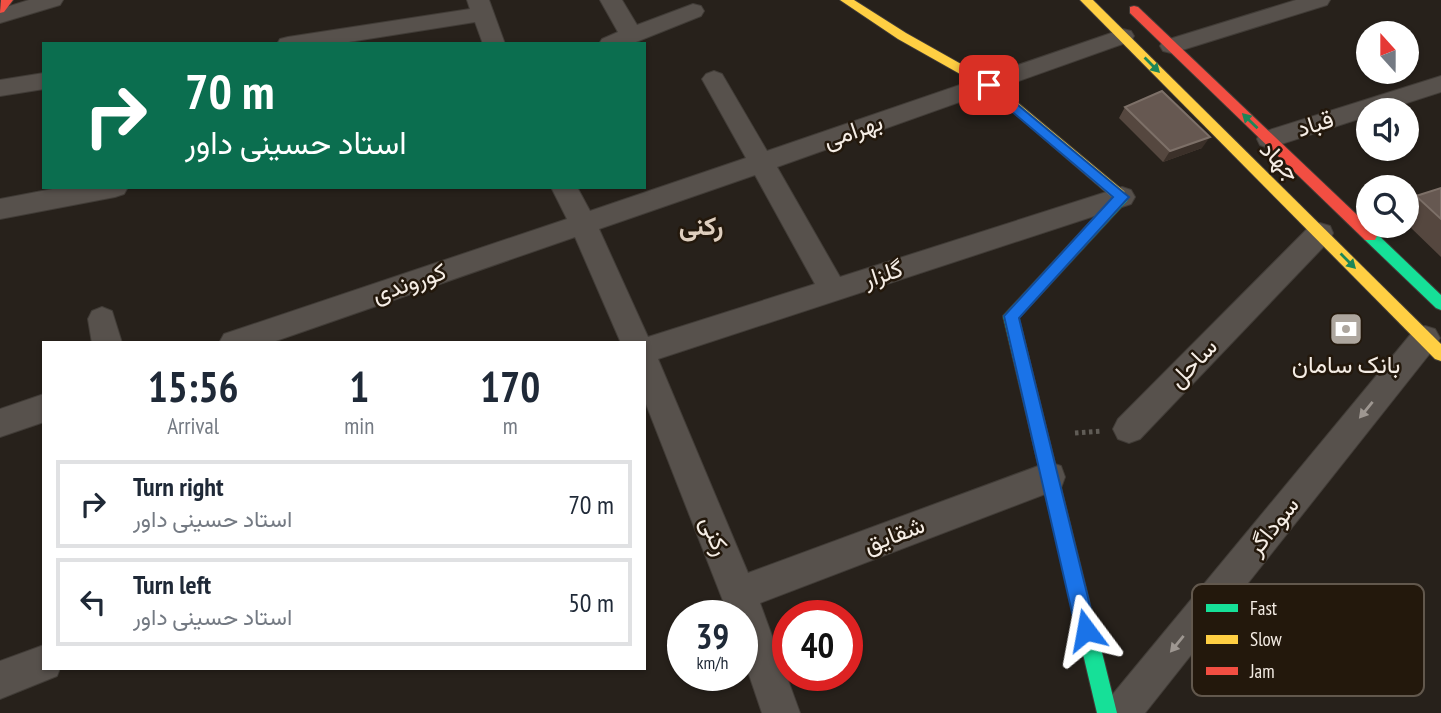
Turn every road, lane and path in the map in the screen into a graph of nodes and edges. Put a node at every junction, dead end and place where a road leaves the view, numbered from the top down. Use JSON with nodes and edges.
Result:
{"nodes":[{"id":1,"x":7,"y":0,"type":"edge"},
{"id":2,"x":52,"y":0,"type":"edge"},
{"id":3,"x":611,"y":0,"type":"edge"},
{"id":4,"x":846,"y":0,"type":"edge"},
{"id":5,"x":1086,"y":0,"type":"edge"},
{"id":6,"x":1123,"y":0,"type":"edge"},
{"id":7,"x":1319,"y":0,"type":"edge"},
{"id":8,"x":480,"y":7,"type":"edge"},
{"id":9,"x":0,"y":9,"type":"edge"},
{"id":10,"x":693,"y":11,"type":"dead end"},
{"id":11,"x":0,"y":16,"type":"edge"},
{"id":12,"x":631,"y":35,"type":"junction"},
{"id":13,"x":1123,"y":36,"type":"junction"},
{"id":14,"x":298,"y":42,"type":"edge"},
{"id":15,"x":493,"y":42,"type":"edge"},
{"id":16,"x":615,"y":42,"type":"edge"},
{"id":17,"x":1171,"y":46,"type":"junction"},
{"id":18,"x":714,"y":79,"type":"dead end"},
{"id":19,"x":42,"y":82,"type":"edge"},
{"id":20,"x":1441,"y":84,"type":"edge"},
{"id":21,"x":989,"y":85,"type":"junction"},
{"id":22,"x":0,"y":88,"type":"edge"},
{"id":23,"x":1269,"y":139,"type":"junction"},
{"id":24,"x":761,"y":162,"type":"junction"},
{"id":25,"x":105,"y":189,"type":"edge"},
{"id":26,"x":565,"y":189,"type":"edge"},
{"id":27,"x":1122,"y":197,"type":"junction"},
{"id":28,"x":0,"y":209,"type":"edge"},
{"id":29,"x":583,"y":224,"type":"junction"},
{"id":30,"x":1320,"y":233,"type":"junction"},
{"id":31,"x":833,"y":290,"type":"junction"},
{"id":32,"x":1441,"y":304,"type":"edge"},
{"id":33,"x":240,"y":341,"type":"edge"},
{"id":34,"x":635,"y":341,"type":"edge"},
{"id":35,"x":1436,"y":342,"type":"edge"},
{"id":36,"x":646,"y":350,"type":"edge"},
{"id":37,"x":646,"y":373,"type":"edge"},
{"id":38,"x":42,"y":409,"type":"edge"},
{"id":39,"x":0,"y":423,"type":"edge"},
{"id":40,"x":656,"y":426,"type":"edge"},
{"id":41,"x":1129,"y":429,"type":"joint"},
{"id":42,"x":1040,"y":436,"type":"junction"},
{"id":43,"x":1049,"y":477,"type":"junction"},
{"id":44,"x":1231,"y":584,"type":"edge"},
{"id":45,"x":739,"y":594,"type":"junction"},
{"id":46,"x":1192,"y":629,"type":"edge"},
{"id":47,"x":42,"y":664,"type":"edge"},
{"id":48,"x":0,"y":680,"type":"edge"},
{"id":49,"x":774,"y":710,"type":"edge"},
{"id":50,"x":1107,"y":713,"type":"edge"},
{"id":51,"x":1121,"y":713,"type":"edge"}],
"edges":[{"from":1,"to":9,"type":"main road"},
{"from":2,"to":11,"type":"street"},
{"from":3,"to":12,"type":"street"},
{"from":4,"to":21,"type":"main road"},
{"from":5,"to":13,"type":"main road","name":"جهاد"},
{"from":6,"to":17,"type":"main road","name":"جهاد"},
{"from":7,"to":17,"type":"street"},
{"from":8,"to":14,"type":"street"},
{"from":8,"to":15,"type":"street"},
{"from":10,"to":12,"type":"street"},
{"from":12,"to":16,"type":"street"},
{"from":13,"to":21,"type":"street","name":"بهرامی"},
{"from":13,"to":30,"type":"main road","name":"جهاد","one_way":true},
{"from":23,"to":17,"type":"main road","name":"جهاد","one_way":true},
{"from":18,"to":24,"type":"street"},
{"from":19,"to":22,"type":"street"},
{"from":20,"to":23,"type":"street","name":"قباد"},
{"from":21,"to":24,"type":"street","name":"بهرامی"},
{"from":21,"to":27,"type":"main road"},
{"from":23,"to":32,"type":"main road","name":"جهاد"},
{"from":24,"to":29,"type":"street","name":"بهرامی"},
{"from":24,"to":31,"type":"street"},
{"from":25,"to":28,"type":"street"},
{"from":26,"to":29,"type":"street"},
{"from":27,"to":31,"type":"street","name":"گلزار"},
{"from":27,"to":42,"type":"main road"},
{"from":29,"to":33,"type":"street","name":"کوروندی"},
{"from":29,"to":34,"type":"street"},
{"from":30,"to":35,"type":"main road","name":"جهاد","one_way":true},
{"from":30,"to":41,"type":"street","name":"ساحل"},
{"from":31,"to":36,"type":"street","name":"گلزار"},
{"from":35,"to":44,"type":"street","name":"سوداگر","one_way":true},
{"from":37,"to":40,"type":"street","name":"رکنی"},
{"from":38,"to":39,"type":"street"},
{"from":40,"to":45,"type":"street","name":"رکنی"},
{"from":41,"to":42,"type":"path"},
{"from":42,"to":43,"type":"main road"},
{"from":43,"to":45,"type":"street","name":"شقایق"},
{"from":43,"to":50,"type":"main road"},
{"from":45,"to":49,"type":"street","name":"رکنی"},
{"from":46,"to":51,"type":"street","name":"سوداگر","one_way":true},
{"from":47,"to":48,"type":"street"}]}
